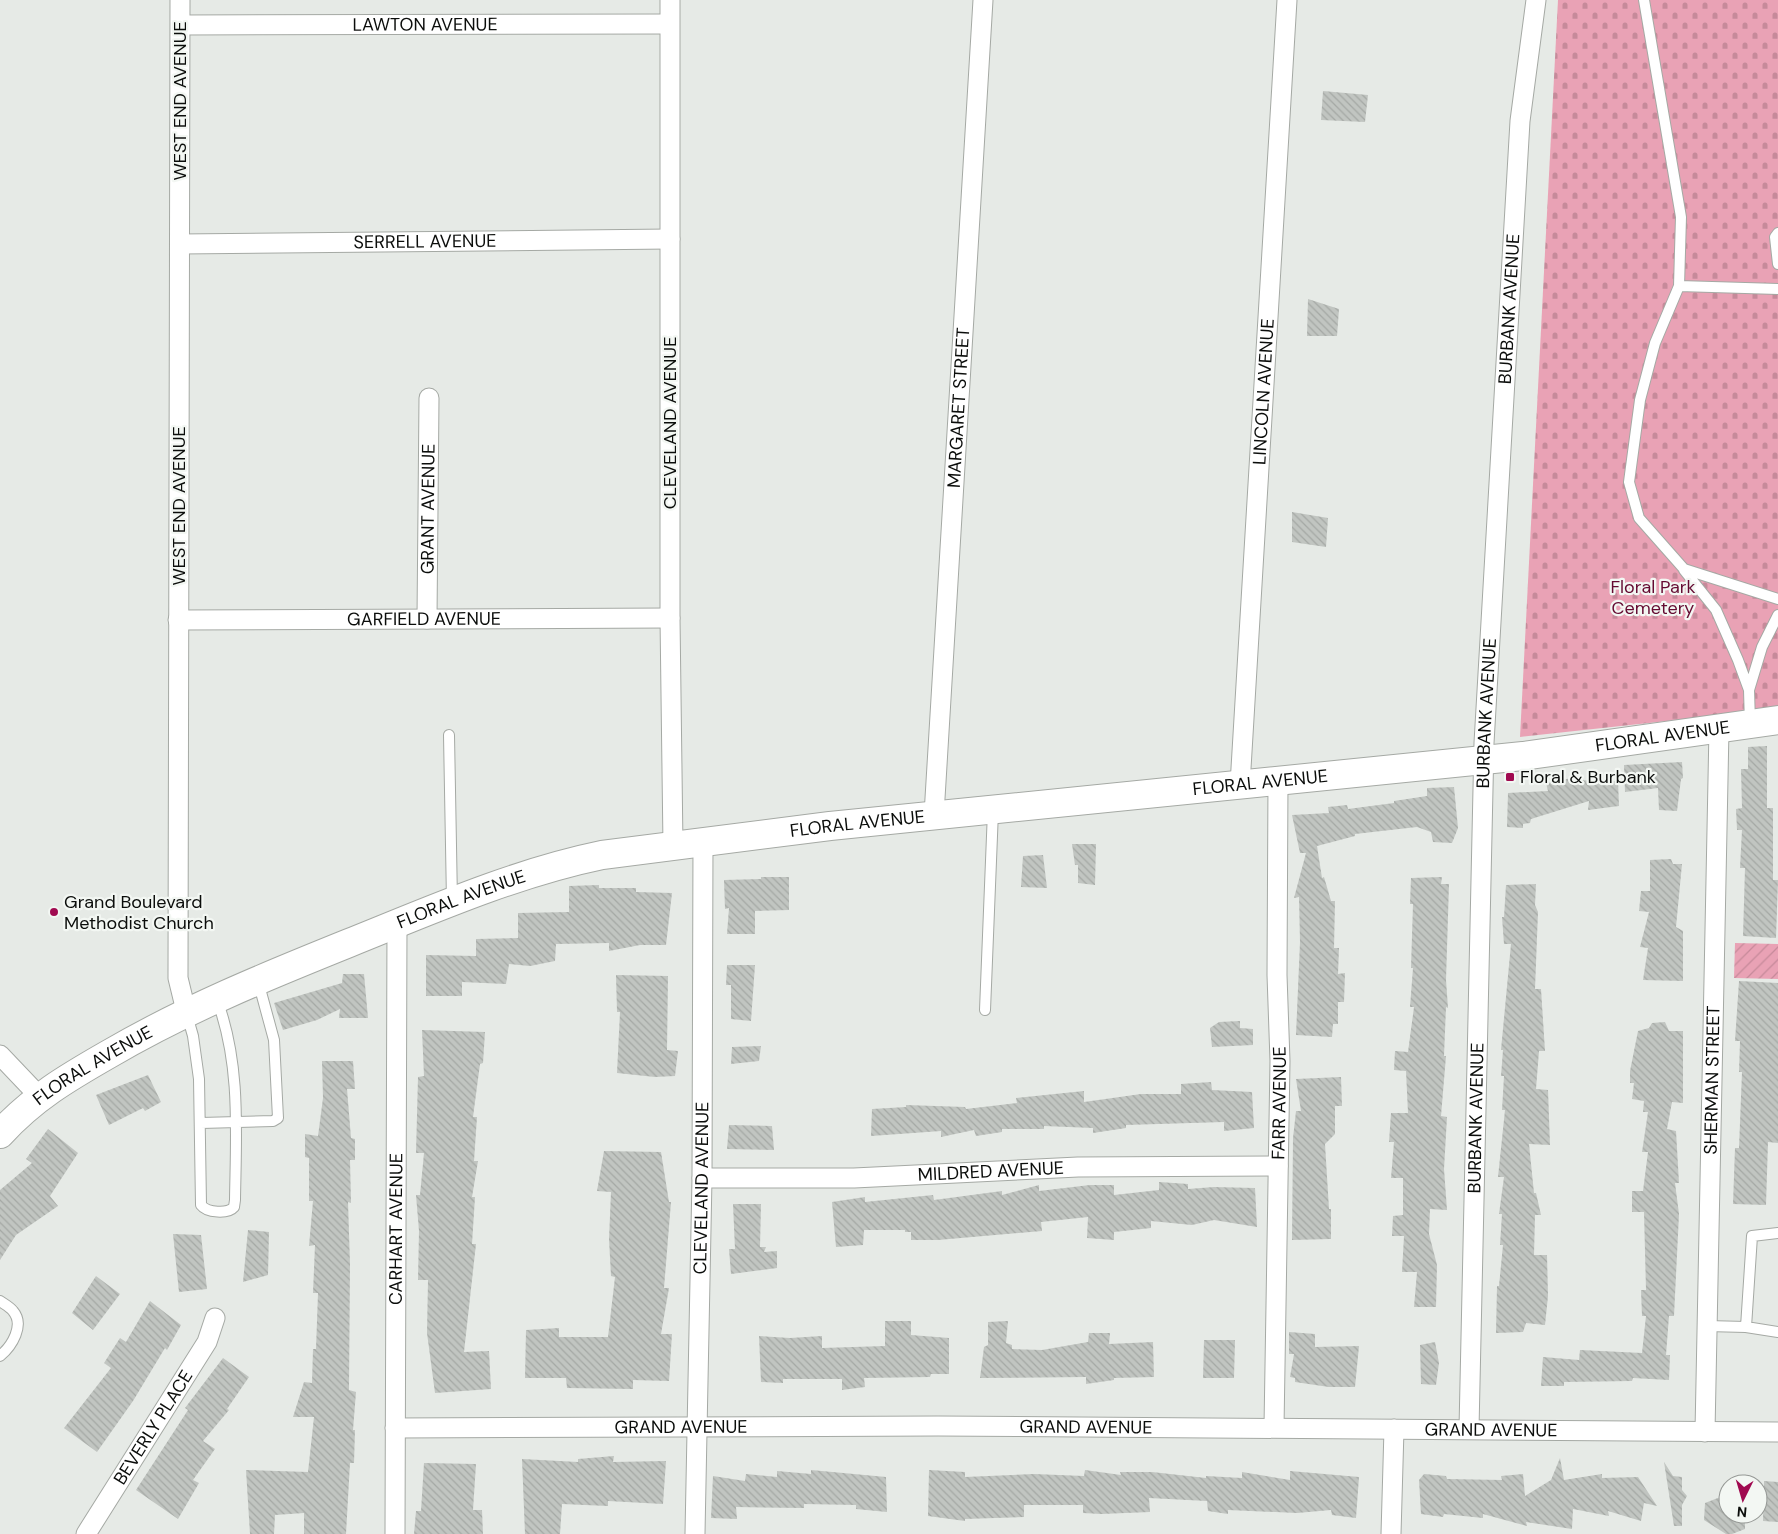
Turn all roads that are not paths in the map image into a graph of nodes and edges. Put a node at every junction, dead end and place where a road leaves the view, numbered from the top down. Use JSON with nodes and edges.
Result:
{"nodes":[{"id":1,"x":180,"y":0,"type":"edge"},
{"id":2,"x":670,"y":0,"type":"edge"},
{"id":3,"x":983,"y":0,"type":"edge"},
{"id":4,"x":1287,"y":0,"type":"edge"},
{"id":5,"x":1536,"y":0,"type":"edge"},
{"id":6,"x":1644,"y":0,"type":"edge"},
{"id":7,"x":669,"y":24,"type":"junction"},
{"id":8,"x":180,"y":25,"type":"junction"},
{"id":9,"x":1778,"y":233,"type":"edge"},
{"id":10,"x":670,"y":239,"type":"junction"},
{"id":11,"x":180,"y":244,"type":"junction"},
{"id":12,"x":1778,"y":264,"type":"edge"},
{"id":13,"x":1679,"y":286,"type":"junction"},
{"id":14,"x":1778,"y":289,"type":"edge"},
{"id":15,"x":429,"y":398,"type":"dead end"},
{"id":16,"x":1684,"y":569,"type":"junction"},
{"id":17,"x":1778,"y":599,"type":"edge"},
{"id":18,"x":1778,"y":615,"type":"edge"},
{"id":19,"x":670,"y":618,"type":"junction"},
{"id":20,"x":427,"y":619,"type":"junction"},
{"id":21,"x":178,"y":620,"type":"junction"},
{"id":22,"x":1749,"y":690,"type":"junction"},
{"id":23,"x":1778,"y":720,"type":"edge"},
{"id":24,"x":1750,"y":724,"type":"junction"},
{"id":25,"x":1719,"y":729,"type":"junction"},
{"id":26,"x":449,"y":735,"type":"dead end"},
{"id":27,"x":1484,"y":760,"type":"junction"},
{"id":28,"x":1278,"y":781,"type":"junction"},
{"id":29,"x":1240,"y":785,"type":"junction"},
{"id":30,"x":993,"y":810,"type":"junction"},
{"id":31,"x":934,"y":815,"type":"junction"},
{"id":32,"x":703,"y":842,"type":"junction"},
{"id":33,"x":673,"y":846,"type":"junction"},
{"id":34,"x":452,"y":902,"type":"junction"},
{"id":35,"x":396,"y":924,"type":"junction"},
{"id":36,"x":258,"y":980,"type":"junction"},
{"id":37,"x":216,"y":998,"type":"junction"},
{"id":38,"x":985,"y":1010,"type":"dead end"},
{"id":39,"x":186,"y":1011,"type":"junction"},
{"id":40,"x":0,"y":1055,"type":"edge"},
{"id":41,"x":39,"y":1096,"type":"junction"},
{"id":42,"x":201,"y":1122,"type":"junction"},
{"id":43,"x":236,"y":1122,"type":"junction"},
{"id":44,"x":0,"y":1134,"type":"edge"},
{"id":45,"x":1278,"y":1166,"type":"junction"},
{"id":46,"x":702,"y":1178,"type":"junction"},
{"id":47,"x":1778,"y":1233,"type":"edge"},
{"id":48,"x":0,"y":1301,"type":"edge"},
{"id":49,"x":215,"y":1318,"type":"dead end"},
{"id":50,"x":1707,"y":1326,"type":"junction"},
{"id":51,"x":1746,"y":1327,"type":"junction"},
{"id":52,"x":1778,"y":1332,"type":"edge"},
{"id":53,"x":0,"y":1356,"type":"edge"},
{"id":54,"x":698,"y":1427,"type":"junction"},
{"id":55,"x":1274,"y":1427,"type":"junction"},
{"id":56,"x":395,"y":1428,"type":"junction"},
{"id":57,"x":1394,"y":1429,"type":"junction"},
{"id":58,"x":1469,"y":1429,"type":"junction"},
{"id":59,"x":1706,"y":1432,"type":"junction"},
{"id":60,"x":1778,"y":1432,"type":"edge"},
{"id":61,"x":86,"y":1534,"type":"edge"},
{"id":62,"x":395,"y":1534,"type":"edge"},
{"id":63,"x":695,"y":1534,"type":"edge"},
{"id":64,"x":1391,"y":1534,"type":"edge"}],
"edges":[{"from":1,"to":8,"type":"street","name":"WEST END AVENUE"},
{"from":2,"to":7,"type":"street","name":"CLEVELAND AVENUE"},
{"from":3,"to":31,"type":"street","name":"MARGARET STREET"},
{"from":4,"to":29,"type":"street","name":"LINCOLN AVENUE"},
{"from":5,"to":27,"type":"street","name":"BURBANK AVENUE"},
{"from":6,"to":13,"type":"lane"},
{"from":7,"to":8,"type":"street","name":"LAWTON AVENUE"},
{"from":7,"to":10,"type":"street","name":"CLEVELAND AVENUE"},
{"from":8,"to":11,"type":"street","name":"WEST END AVENUE"},
{"from":9,"to":12,"type":"lane"},
{"from":10,"to":11,"type":"street","name":"SERRELL AVENUE"},
{"from":10,"to":19,"type":"street","name":"CLEVELAND AVENUE"},
{"from":11,"to":21,"type":"street","name":"WEST END AVENUE"},
{"from":13,"to":14,"type":"lane"},
{"from":13,"to":16,"type":"lane"},
{"from":15,"to":20,"type":"street","name":"GRANT AVENUE"},
{"from":16,"to":17,"type":"lane"},
{"from":16,"to":22,"type":"lane"},
{"from":18,"to":22,"type":"lane"},
{"from":19,"to":20,"type":"street","name":"GARFIELD AVENUE"},
{"from":19,"to":33,"type":"street","name":"CLEVELAND AVENUE"},
{"from":20,"to":21,"type":"street","name":"GARFIELD AVENUE"},
{"from":21,"to":39,"type":"street","name":"WEST END AVENUE"},
{"from":22,"to":24,"type":"lane"},
{"from":23,"to":24,"type":"street","name":"FLORAL AVENUE"},
{"from":24,"to":25,"type":"street","name":"FLORAL AVENUE"},
{"from":25,"to":27,"type":"street","name":"FLORAL AVENUE"},
{"from":25,"to":50,"type":"street","name":"SHERMAN STREET"},
{"from":26,"to":34,"type":"lane"},
{"from":27,"to":28,"type":"street","name":"FLORAL AVENUE"},
{"from":27,"to":58,"type":"street","name":"BURBANK AVENUE"},
{"from":28,"to":29,"type":"street","name":"FLORAL AVENUE"},
{"from":28,"to":45,"type":"street","name":"FARR AVENUE"},
{"from":29,"to":30,"type":"street","name":"FLORAL AVENUE"},
{"from":30,"to":31,"type":"street","name":"FLORAL AVENUE"},
{"from":30,"to":38,"type":"lane"},
{"from":31,"to":32,"type":"street","name":"FLORAL AVENUE"},
{"from":32,"to":33,"type":"street","name":"FLORAL AVENUE"},
{"from":32,"to":46,"type":"street","name":"CLEVELAND AVENUE"},
{"from":33,"to":34,"type":"street","name":"FLORAL AVENUE"},
{"from":34,"to":35,"type":"street","name":"FLORAL AVENUE"},
{"from":35,"to":36,"type":"street","name":"FLORAL AVENUE"},
{"from":35,"to":56,"type":"street","name":"CARHART AVENUE"},
{"from":36,"to":37,"type":"street","name":"FLORAL AVENUE"},
{"from":36,"to":43,"type":"lane"},
{"from":37,"to":39,"type":"street","name":"FLORAL AVENUE"},
{"from":37,"to":43,"type":"lane"},
{"from":39,"to":41,"type":"street","name":"FLORAL AVENUE"},
{"from":39,"to":42,"type":"lane"},
{"from":40,"to":41,"type":"street"},
{"from":41,"to":44,"type":"street","name":"FLORAL AVENUE"},
{"from":42,"to":43,"type":"lane"},
{"from":42,"to":43,"type":"lane"},
{"from":45,"to":46,"type":"street","name":"MILDRED AVENUE"},
{"from":45,"to":55,"type":"street","name":"FARR AVENUE"},
{"from":46,"to":54,"type":"street","name":"CLEVELAND AVENUE"},
{"from":47,"to":51,"type":"lane"},
{"from":48,"to":53,"type":"lane"},
{"from":49,"to":61,"type":"street","name":"BEVERLY PLACE"},
{"from":50,"to":51,"type":"lane"},
{"from":50,"to":59,"type":"street","name":"SHERMAN STREET"},
{"from":51,"to":52,"type":"lane"},
{"from":54,"to":55,"type":"street","name":"GRAND AVENUE"},
{"from":54,"to":56,"type":"street","name":"GRAND AVENUE"},
{"from":54,"to":63,"type":"street","name":"CLEVELAND AVENUE"},
{"from":55,"to":57,"type":"street","name":"GRAND AVENUE"},
{"from":56,"to":62,"type":"street","name":"CARHART AVENUE"},
{"from":57,"to":58,"type":"street","name":"GRAND AVENUE"},
{"from":57,"to":64,"type":"street"},
{"from":58,"to":59,"type":"street","name":"GRAND AVENUE"},
{"from":59,"to":60,"type":"street","name":"GRAND AVENUE"}]}
